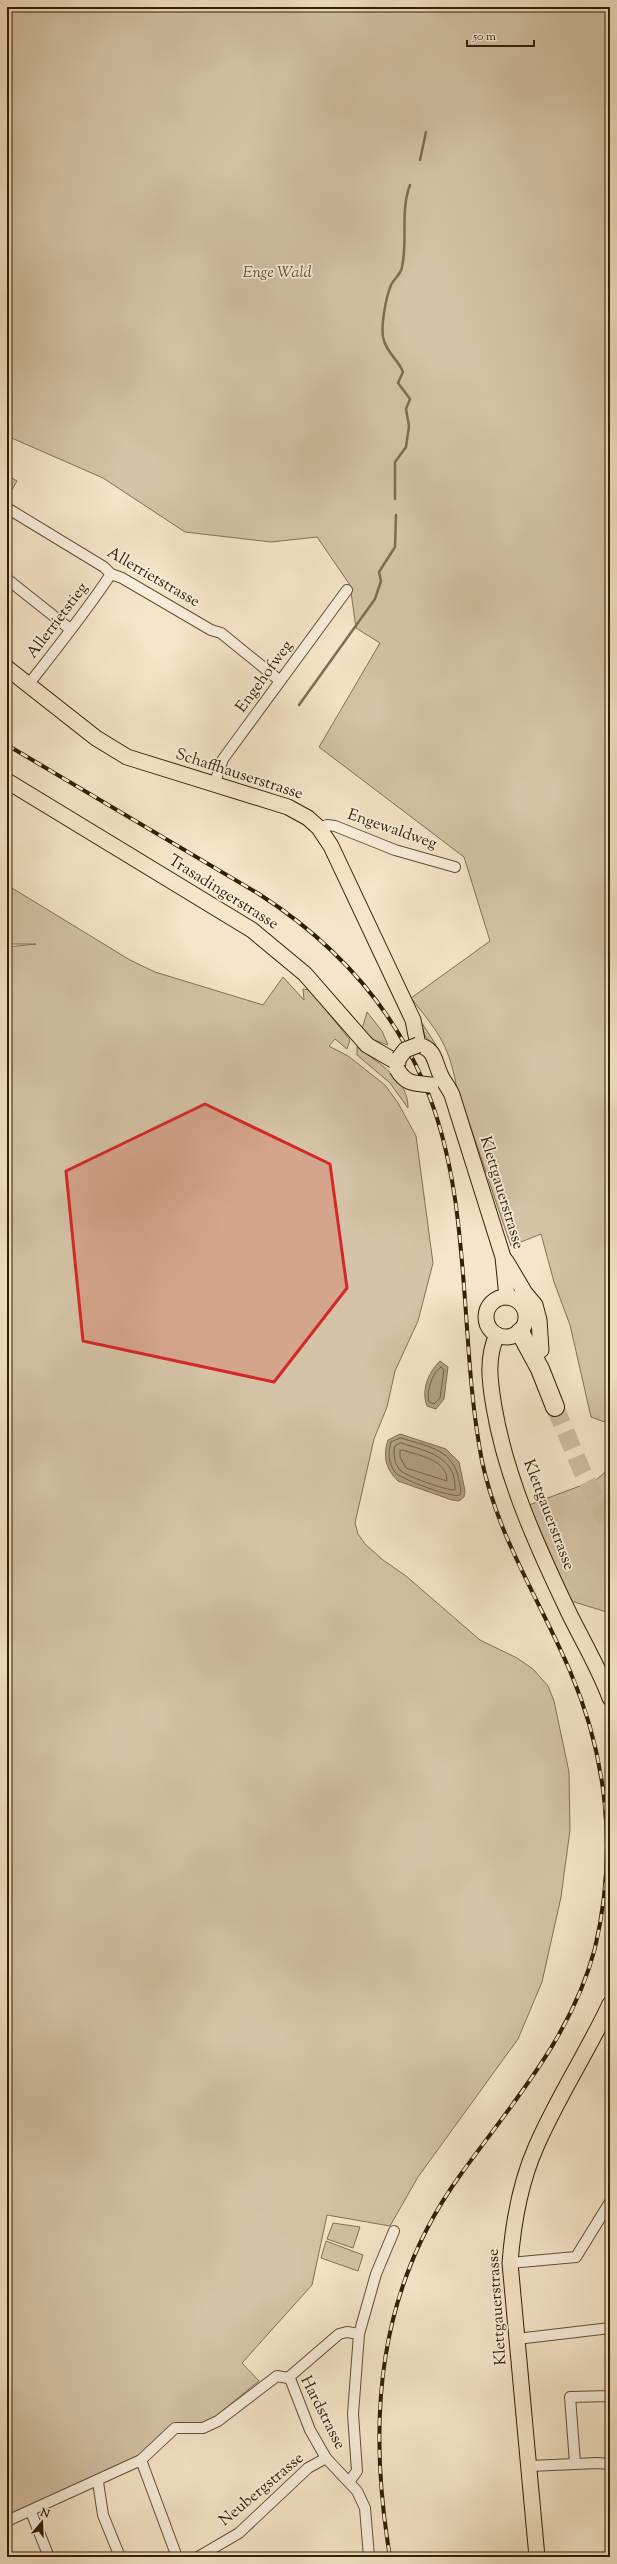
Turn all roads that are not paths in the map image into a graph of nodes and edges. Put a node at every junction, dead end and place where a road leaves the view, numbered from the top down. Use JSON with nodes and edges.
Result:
{"nodes":[{"id":1,"x":7,"y":508,"type":"edge"},
{"id":2,"x":111,"y":574,"type":"junction"},
{"id":3,"x":7,"y":579,"type":"edge"},
{"id":4,"x":347,"y":590,"type":"dead end"},
{"id":5,"x":70,"y":629,"type":"junction"},
{"id":6,"x":7,"y":668,"type":"edge"},
{"id":7,"x":279,"y":680,"type":"junction"},
{"id":8,"x":28,"y":685,"type":"junction"},
{"id":9,"x":7,"y":782,"type":"edge"},
{"id":10,"x":214,"y":785,"type":"junction"},
{"id":11,"x":319,"y":828,"type":"junction"},
{"id":12,"x":455,"y":867,"type":"dead end"},
{"id":13,"x":422,"y":1046,"type":"junction"},
{"id":14,"x":398,"y":1063,"type":"junction"},
{"id":15,"x":432,"y":1085,"type":"joint"},
{"id":16,"x":461,"y":1125,"type":"junction"},
{"id":17,"x":503,"y":1257,"type":"junction"},
{"id":18,"x":507,"y":1297,"type":"junction"},
{"id":19,"x":520,"y":1332,"type":"junction"},
{"id":20,"x":497,"y":1335,"type":"junction"},
{"id":21,"x":541,"y":1350,"type":"joint"},
{"id":22,"x":540,"y":1369,"type":"junction"},
{"id":23,"x":555,"y":1407,"type":"tunnel mouth"},
{"id":24,"x":610,"y":1698,"type":"edge"},
{"id":25,"x":610,"y":2004,"type":"edge"},
{"id":26,"x":610,"y":2202,"type":"edge"},
{"id":27,"x":394,"y":2231,"type":"dead end"},
{"id":28,"x":510,"y":2263,"type":"junction"},
{"id":29,"x":610,"y":2328,"type":"edge"},
{"id":30,"x":359,"y":2334,"type":"junction"},
{"id":31,"x":517,"y":2339,"type":"junction"},
{"id":32,"x":288,"y":2378,"type":"junction"},
{"id":33,"x":610,"y":2396,"type":"edge"},
{"id":34,"x":326,"y":2458,"type":"junction"},
{"id":35,"x":141,"y":2460,"type":"junction"},
{"id":36,"x":575,"y":2463,"type":"junction"},
{"id":37,"x":610,"y":2464,"type":"edge"},
{"id":38,"x":530,"y":2466,"type":"junction"},
{"id":39,"x":98,"y":2482,"type":"junction"},
{"id":40,"x":349,"y":2482,"type":"junction"},
{"id":41,"x":31,"y":2512,"type":"junction"},
{"id":42,"x":7,"y":2521,"type":"edge"},
{"id":43,"x":49,"y":2557,"type":"edge"},
{"id":44,"x":120,"y":2557,"type":"edge"},
{"id":45,"x":177,"y":2557,"type":"edge"},
{"id":46,"x":198,"y":2557,"type":"edge"},
{"id":47,"x":368,"y":2557,"type":"edge"},
{"id":48,"x":537,"y":2557,"type":"edge"}],
"edges":[{"from":1,"to":2,"type":"street","name":"Allerrietstrasse"},
{"from":2,"to":5,"type":"street","name":"Allerrietstieg"},
{"from":2,"to":7,"type":"street","name":"Allerrietstrasse"},
{"from":3,"to":5,"type":"street"},
{"from":4,"to":7,"type":"street","name":"Engehofweg"},
{"from":5,"to":8,"type":"street","name":"Allerrietstieg"},
{"from":6,"to":8,"type":"main road","name":"Schaffhauserstrasse"},
{"from":7,"to":10,"type":"street","name":"Engehofweg"},
{"from":8,"to":10,"type":"main road","name":"Schaffhauserstrasse"},
{"from":9,"to":14,"type":"main road","name":"Trasadingerstrasse"},
{"from":10,"to":11,"type":"main road","name":"Schaffhauserstrasse"},
{"from":11,"to":12,"type":"street","name":"Engewaldweg"},
{"from":11,"to":13,"type":"main road","name":"Schaffhauserstrasse"},
{"from":13,"to":14,"type":"main road","bridge":true},
{"from":13,"to":16,"type":"main road","name":"Klettgauerstrasse"},
{"from":14,"to":15,"type":"main road","name":"Trasadingerstrasse","bridge":true},
{"from":15,"to":16,"type":"main road","name":"Klettgauerstrasse"},
{"from":16,"to":17,"type":"main road","name":"Klettgauerstrasse"},
{"from":17,"to":18,"type":"main road","name":"Klettgauerstrasse"},
{"from":17,"to":21,"type":"main road"},
{"from":18,"to":19,"type":"main road"},
{"from":18,"to":20,"type":"main road"},
{"from":19,"to":20,"type":"main road"},
{"from":19,"to":22,"type":"highway"},
{"from":20,"to":24,"type":"main road","name":"Klettgauerstrasse"},
{"from":21,"to":22,"type":"highway"},
{"from":22,"to":23,"type":"highway"},
{"from":25,"to":28,"type":"main road","name":"Klettgauerstrasse"},
{"from":26,"to":28,"type":"street"},
{"from":27,"to":30,"type":"street"},
{"from":28,"to":31,"type":"main road","name":"Klettgauerstrasse"},
{"from":29,"to":31,"type":"street"},
{"from":30,"to":32,"type":"street"},
{"from":30,"to":40,"type":"street"},
{"from":31,"to":38,"type":"main road","name":"Klettgauerstrasse"},
{"from":32,"to":34,"type":"street","name":"Hardstrasse"},
{"from":32,"to":35,"type":"street","name":"Hardstrasse"},
{"from":33,"to":36,"type":"street"},
{"from":34,"to":40,"type":"street","name":"Hardstrasse"},
{"from":34,"to":46,"type":"street","name":"Neubergstrasse"},
{"from":35,"to":39,"type":"street","name":"Hardstrasse"},
{"from":35,"to":45,"type":"street"},
{"from":36,"to":37,"type":"street"},
{"from":36,"to":38,"type":"street"},
{"from":38,"to":48,"type":"main road","name":"Klettgauerstrasse"},
{"from":39,"to":41,"type":"street","name":"Hardstrasse"},
{"from":39,"to":44,"type":"street"},
{"from":40,"to":47,"type":"street","name":"Hardstrasse"},
{"from":41,"to":42,"type":"street","name":"Hardstrasse"},
{"from":41,"to":43,"type":"street"}]}
